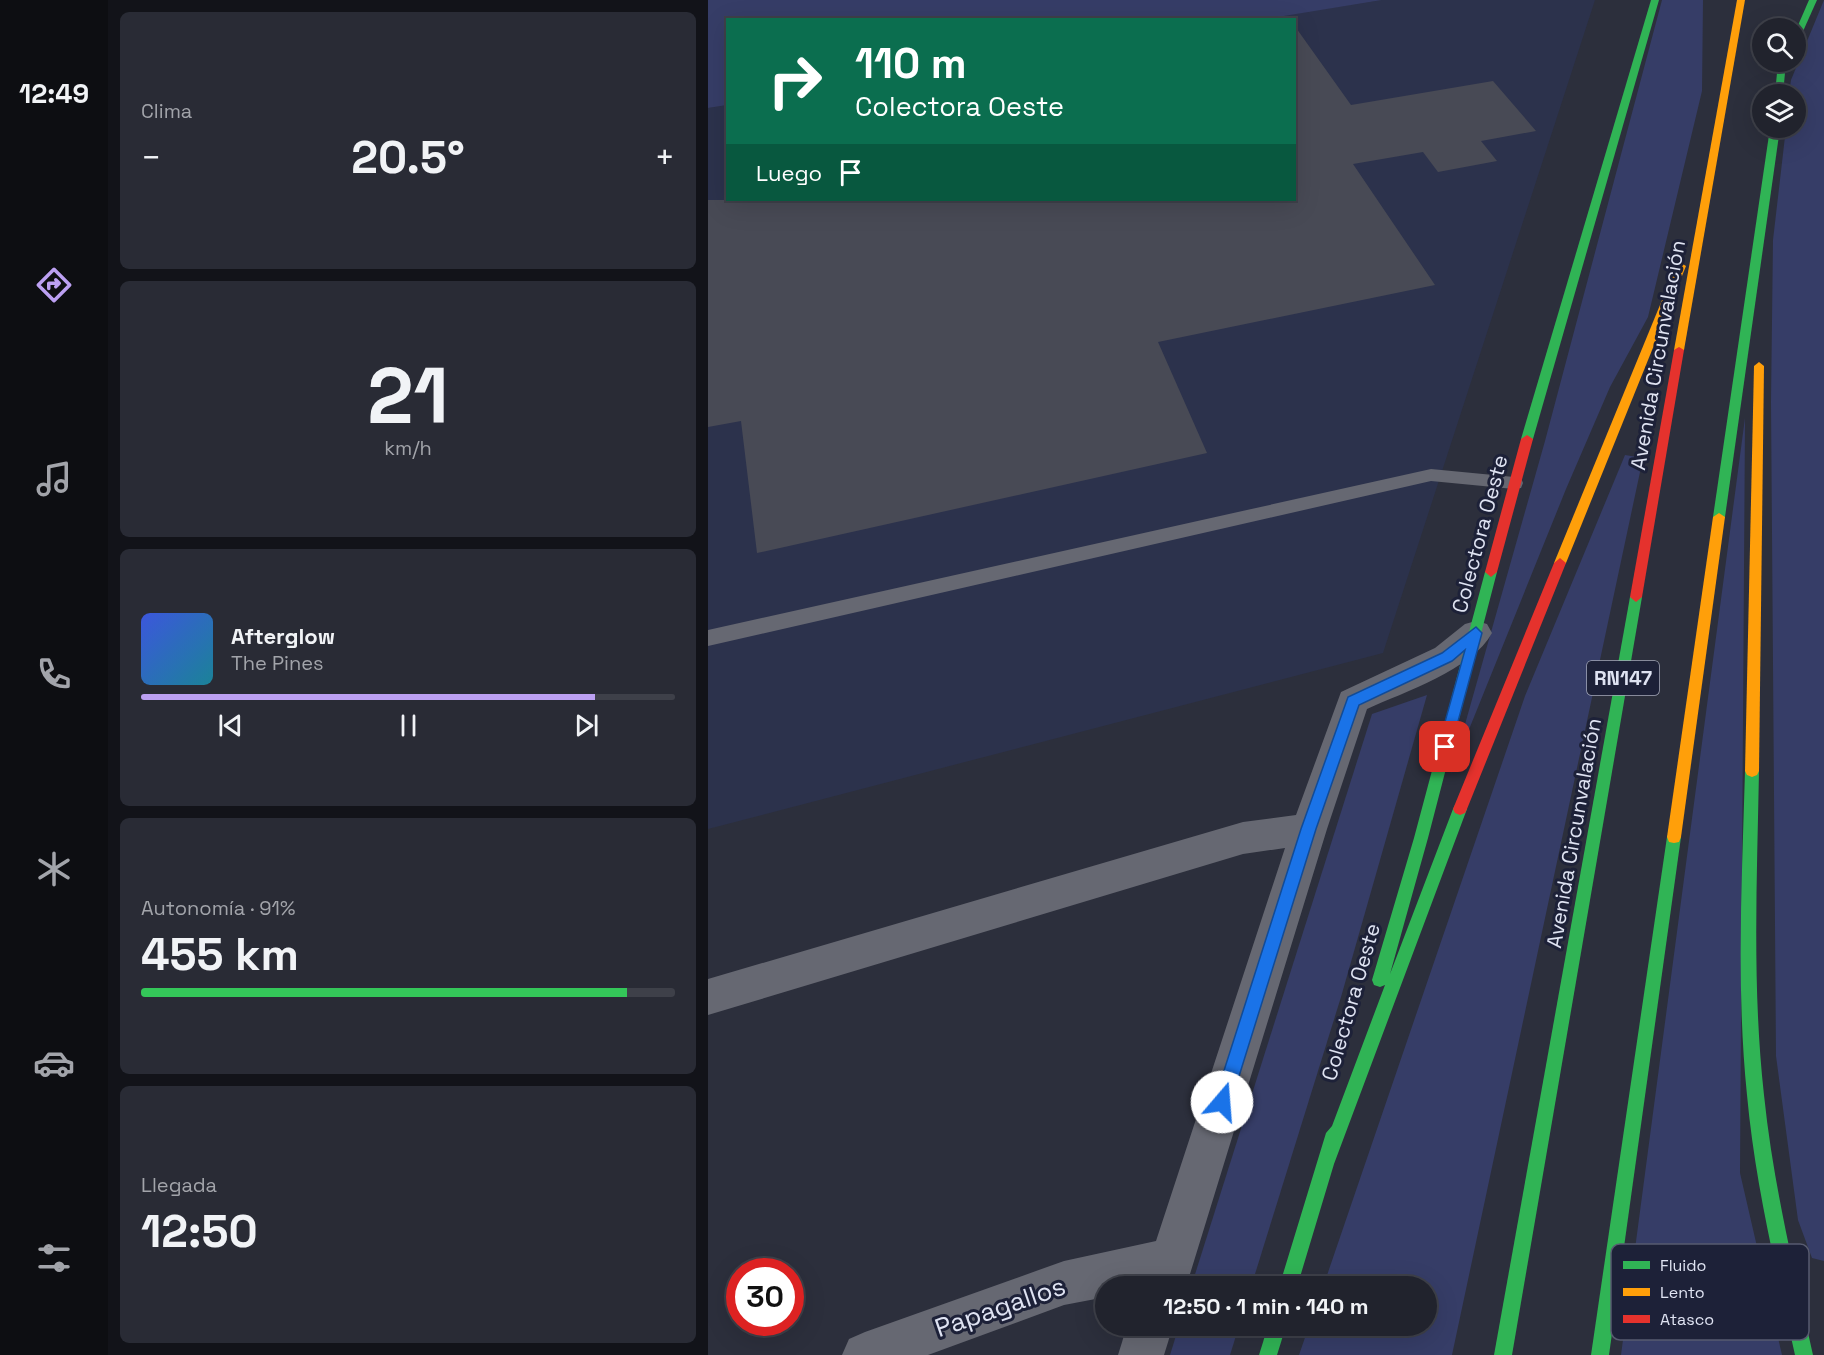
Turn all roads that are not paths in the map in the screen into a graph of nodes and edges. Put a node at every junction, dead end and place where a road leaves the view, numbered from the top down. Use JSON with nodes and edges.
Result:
{"nodes":[{"id":1,"x":1655,"y":0,"type":"edge"},
{"id":2,"x":1742,"y":0,"type":"edge"},
{"id":3,"x":1813,"y":0,"type":"edge"},
{"id":4,"x":1805,"y":18,"type":"edge"},
{"id":5,"x":1723,"y":21,"type":"dead end"},
{"id":6,"x":1730,"y":62,"type":"junction"},
{"id":7,"x":1774,"y":138,"type":"edge"},
{"id":8,"x":1707,"y":203,"type":"junction"},
{"id":9,"x":1759,"y":236,"type":"junction"},
{"id":10,"x":1514,"y":483,"type":"junction"},
{"id":11,"x":1476,"y":633,"type":"junction"},
{"id":12,"x":708,"y":638,"type":"edge"},
{"id":13,"x":1309,"y":829,"type":"junction"},
{"id":14,"x":708,"y":997,"type":"edge"},
{"id":15,"x":1328,"y":1158,"type":"junction"},
{"id":16,"x":1616,"y":1244,"type":"edge"},
{"id":17,"x":1779,"y":1244,"type":"edge"},
{"id":18,"x":1168,"y":1274,"type":"edge"},
{"id":19,"x":1291,"y":1276,"type":"edge"},
{"id":20,"x":1611,"y":1278,"type":"edge"},
{"id":21,"x":1147,"y":1336,"type":"edge"},
{"id":22,"x":1273,"y":1336,"type":"edge"},
{"id":23,"x":1801,"y":1340,"type":"edge"},
{"id":24,"x":865,"y":1355,"type":"edge"},
{"id":25,"x":1141,"y":1355,"type":"edge"},
{"id":26,"x":1268,"y":1355,"type":"edge"},
{"id":27,"x":1503,"y":1355,"type":"edge"},
{"id":28,"x":1600,"y":1355,"type":"edge"},
{"id":29,"x":1804,"y":1355,"type":"edge"}],
"edges":[{"from":1,"to":10,"type":"main road","name":"Colectora Oeste"},
{"from":2,"to":6,"type":"main road","name":"Avenida Circunvalación","number":"RN147"},
{"from":3,"to":4,"type":"main road"},
{"from":5,"to":6,"type":"main road"},
{"from":6,"to":8,"type":"main road","name":"Avenida Circunvalación","number":"RN147"},
{"from":7,"to":9,"type":"main road"},
{"from":8,"to":15,"type":"main road"},
{"from":8,"to":27,"type":"main road","name":"Avenida Circunvalación","number":"RN147"},
{"from":9,"to":16,"type":"main road"},
{"from":9,"to":17,"type":"main road"},
{"from":10,"to":11,"type":"main road","name":"Colectora Oeste"},
{"from":10,"to":12,"type":"lane"},
{"from":11,"to":13,"type":"street"},
{"from":11,"to":15,"type":"main road","name":"Colectora Oeste"},
{"from":13,"to":14,"type":"street"},
{"from":13,"to":18,"type":"street"},
{"from":15,"to":19,"type":"main road","name":"Colectora Oeste"},
{"from":18,"to":24,"type":"street","name":"Papagallos"},
{"from":20,"to":28,"type":"main road"},
{"from":21,"to":25,"type":"street"},
{"from":22,"to":26,"type":"main road"},
{"from":23,"to":29,"type":"main road"}]}
